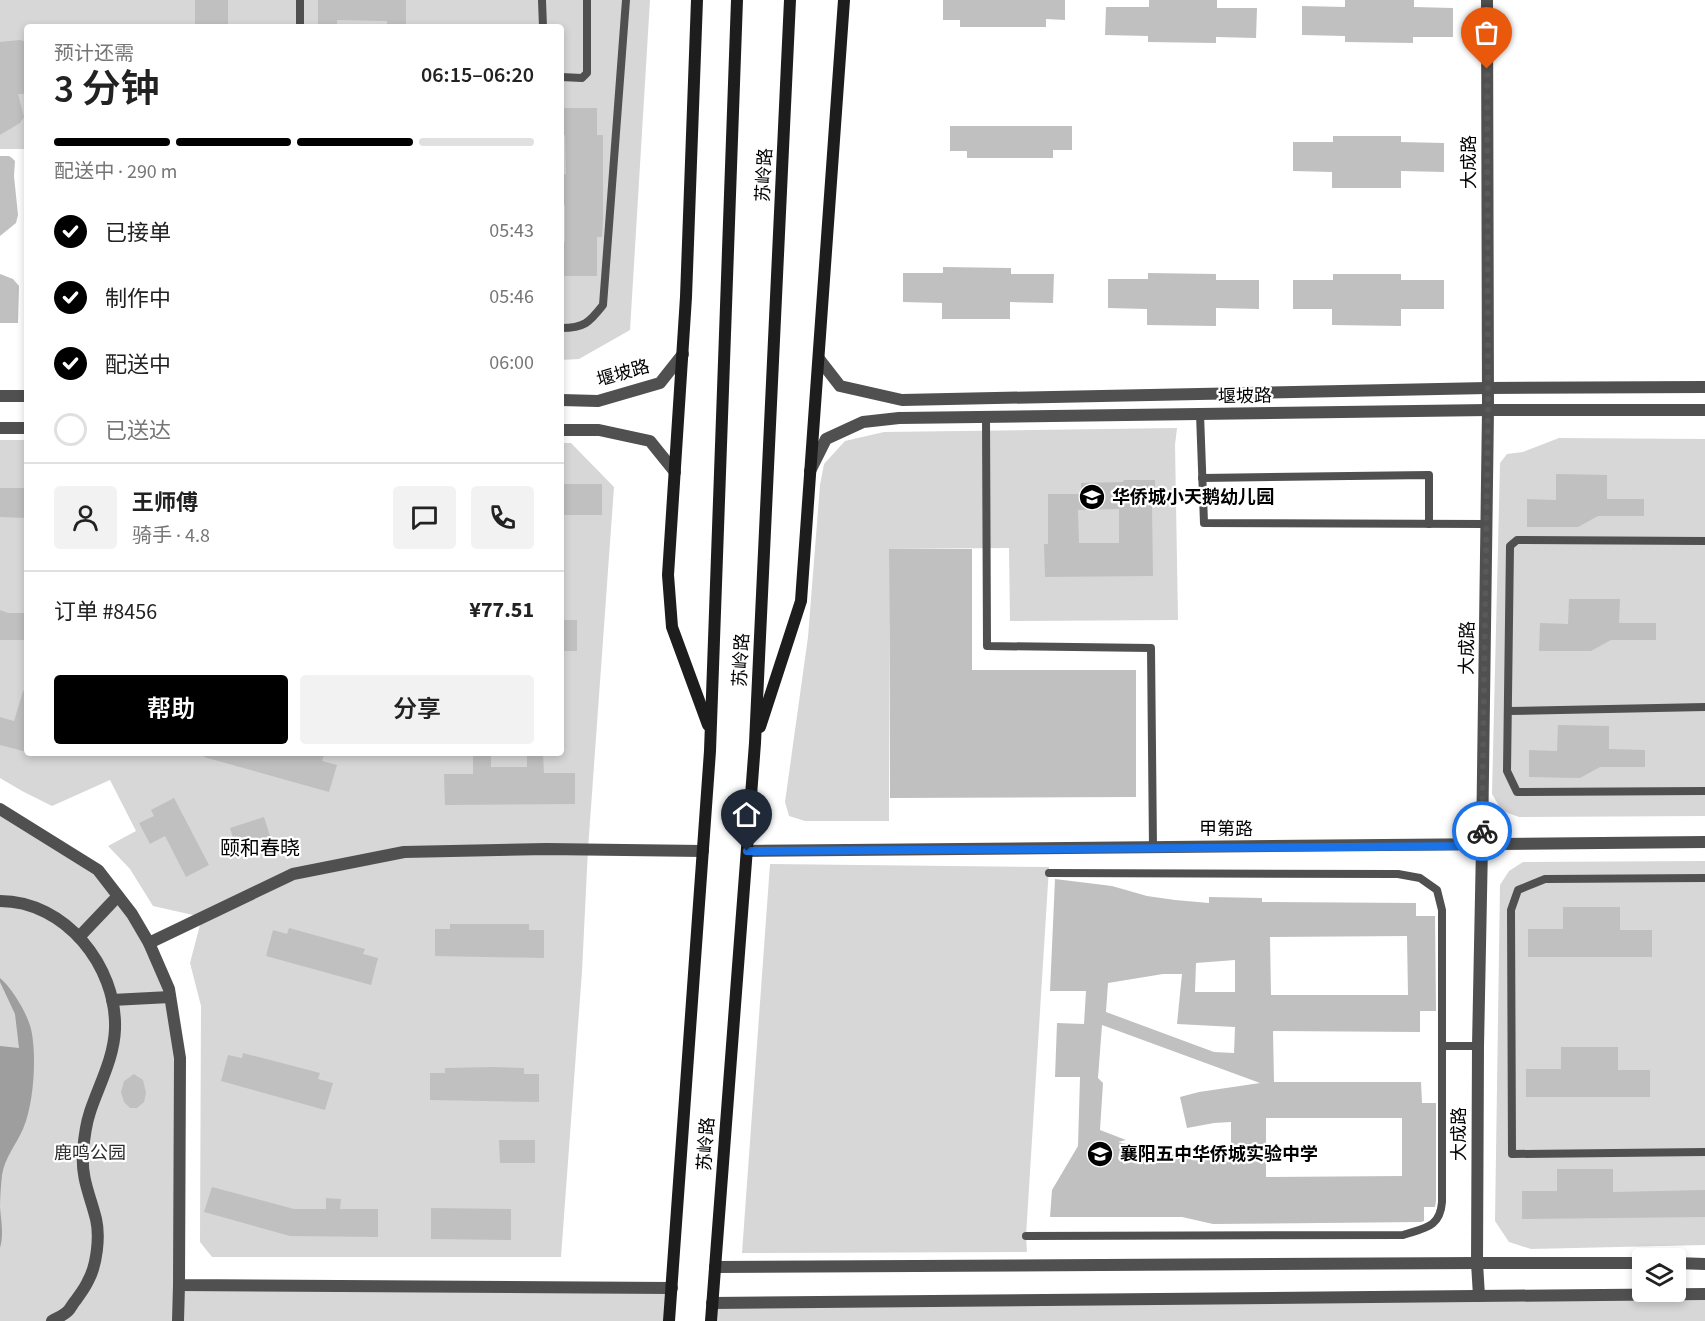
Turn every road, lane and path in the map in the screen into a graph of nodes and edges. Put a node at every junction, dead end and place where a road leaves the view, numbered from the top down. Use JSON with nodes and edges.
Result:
{"nodes":[{"id":1,"x":300,"y":0,"type":"edge"},
{"id":2,"x":543,"y":0,"type":"edge"},
{"id":3,"x":587,"y":0,"type":"edge"},
{"id":4,"x":626,"y":0,"type":"edge"},
{"id":5,"x":697,"y":0,"type":"edge"},
{"id":6,"x":737,"y":0,"type":"edge"},
{"id":7,"x":790,"y":0,"type":"edge"},
{"id":8,"x":844,"y":0,"type":"edge"},
{"id":9,"x":1487,"y":0,"type":"edge"},
{"id":10,"x":300,"y":24,"type":"edge"},
{"id":11,"x":543,"y":24,"type":"edge"},
{"id":12,"x":564,"y":77,"type":"edge"},
{"id":13,"x":564,"y":328,"type":"edge"},
{"id":14,"x":683,"y":354,"type":"junction"},
{"id":15,"x":819,"y":359,"type":"junction"},
{"id":16,"x":1705,"y":387,"type":"edge"},
{"id":17,"x":1487,"y":388,"type":"junction"},
{"id":18,"x":0,"y":396,"type":"edge"},
{"id":19,"x":24,"y":396,"type":"edge"},
{"id":20,"x":564,"y":400,"type":"edge"},
{"id":21,"x":1488,"y":410,"type":"junction"},
{"id":22,"x":1705,"y":410,"type":"edge"},
{"id":23,"x":1200,"y":414,"type":"junction"},
{"id":24,"x":986,"y":417,"type":"junction"},
{"id":25,"x":0,"y":428,"type":"edge"},
{"id":26,"x":24,"y":428,"type":"edge"},
{"id":27,"x":564,"y":430,"type":"edge"},
{"id":28,"x":675,"y":472,"type":"junction"},
{"id":29,"x":810,"y":472,"type":"junction"},
{"id":30,"x":1202,"y":478,"type":"junction"},
{"id":31,"x":1429,"y":524,"type":"junction"},
{"id":32,"x":1486,"y":524,"type":"junction"},
{"id":33,"x":1705,"y":541,"type":"edge"},
{"id":34,"x":1705,"y":707,"type":"edge"},
{"id":35,"x":1508,"y":711,"type":"junction"},
{"id":36,"x":755,"y":743,"type":"junction"},
{"id":37,"x":710,"y":751,"type":"junction"},
{"id":38,"x":1705,"y":791,"type":"edge"},
{"id":39,"x":0,"y":809,"type":"edge"},
{"id":40,"x":1705,"y":842,"type":"edge"},
{"id":41,"x":1482,"y":846,"type":"junction"},
{"id":42,"x":1153,"y":848,"type":"junction"},
{"id":43,"x":703,"y":851,"type":"junction"},
{"id":44,"x":747,"y":851,"type":"junction"},
{"id":45,"x":1049,"y":873,"type":"dead end"},
{"id":46,"x":1705,"y":878,"type":"edge"},
{"id":47,"x":118,"y":896,"type":"junction"},
{"id":48,"x":0,"y":901,"type":"edge"},
{"id":49,"x":79,"y":937,"type":"junction"},
{"id":50,"x":149,"y":943,"type":"junction"},
{"id":51,"x":170,"y":997,"type":"junction"},
{"id":52,"x":112,"y":1000,"type":"junction"},
{"id":53,"x":1442,"y":1046,"type":"junction"},
{"id":54,"x":1478,"y":1046,"type":"junction"},
{"id":55,"x":1705,"y":1152,"type":"edge"},
{"id":56,"x":1026,"y":1236,"type":"dead end"},
{"id":57,"x":1477,"y":1263,"type":"junction"},
{"id":58,"x":1632,"y":1263,"type":"edge"},
{"id":59,"x":1686,"y":1263,"type":"edge"},
{"id":60,"x":1705,"y":1264,"type":"edge"},
{"id":61,"x":715,"y":1267,"type":"junction"},
{"id":62,"x":179,"y":1286,"type":"junction"},
{"id":63,"x":672,"y":1288,"type":"junction"},
{"id":64,"x":1705,"y":1294,"type":"edge"},
{"id":65,"x":1479,"y":1296,"type":"junction"},
{"id":66,"x":712,"y":1304,"type":"junction"},
{"id":67,"x":178,"y":1319,"type":"edge"},
{"id":68,"x":52,"y":1321,"type":"edge"},
{"id":69,"x":669,"y":1321,"type":"edge"},
{"id":70,"x":711,"y":1321,"type":"edge"}],
"edges":[{"from":1,"to":10,"type":"lane"},
{"from":2,"to":11,"type":"lane"},
{"from":3,"to":12,"type":"lane"},
{"from":4,"to":13,"type":"lane"},
{"from":5,"to":14,"type":"main road"},
{"from":6,"to":37,"type":"main road","name":"苏岭路"},
{"from":7,"to":36,"type":"main road","name":"苏岭路"},
{"from":8,"to":15,"type":"main road"},
{"from":9,"to":17,"type":"street","name":"大成路"},
{"from":14,"to":20,"type":"street","name":"堰坡路"},
{"from":14,"to":28,"type":"main road"},
{"from":15,"to":17,"type":"street","name":"堰坡路"},
{"from":15,"to":29,"type":"main road"},
{"from":16,"to":17,"type":"street","name":"堰坡路"},
{"from":17,"to":21,"type":"street","name":"大成路"},
{"from":18,"to":19,"type":"street"},
{"from":21,"to":22,"type":"street","name":"堰坡路"},
{"from":21,"to":23,"type":"street","name":"堰坡路"},
{"from":21,"to":32,"type":"street","name":"大成路"},
{"from":23,"to":24,"type":"street","name":"堰坡路"},
{"from":23,"to":30,"type":"lane"},
{"from":24,"to":29,"type":"street","name":"堰坡路"},
{"from":24,"to":42,"type":"lane"},
{"from":25,"to":26,"type":"street"},
{"from":27,"to":28,"type":"street"},
{"from":28,"to":37,"type":"main road"},
{"from":29,"to":36,"type":"main road"},
{"from":30,"to":31,"type":"lane"},
{"from":30,"to":31,"type":"lane"},
{"from":31,"to":32,"type":"lane"},
{"from":32,"to":41,"type":"street","name":"大成路"},
{"from":33,"to":35,"type":"lane"},
{"from":34,"to":35,"type":"lane"},
{"from":35,"to":38,"type":"lane"},
{"from":36,"to":44,"type":"main road","name":"苏岭路"},
{"from":37,"to":43,"type":"main road","name":"苏岭路"},
{"from":39,"to":47,"type":"street"},
{"from":40,"to":41,"type":"street","name":"甲第路"},
{"from":41,"to":42,"type":"street","name":"甲第路"},
{"from":41,"to":54,"type":"street","name":"大成路"},
{"from":42,"to":44,"type":"street","name":"甲第路"},
{"from":43,"to":50,"type":"street"},
{"from":43,"to":63,"type":"main road","name":"苏岭路"},
{"from":44,"to":61,"type":"main road","name":"苏岭路"},
{"from":45,"to":53,"type":"lane"},
{"from":46,"to":55,"type":"lane"},
{"from":47,"to":49,"type":"street"},
{"from":47,"to":50,"type":"street"},
{"from":48,"to":49,"type":"street"},
{"from":49,"to":52,"type":"street"},
{"from":50,"to":51,"type":"street"},
{"from":51,"to":52,"type":"street"},
{"from":51,"to":62,"type":"street"},
{"from":52,"to":68,"type":"street"},
{"from":53,"to":54,"type":"lane"},
{"from":53,"to":56,"type":"lane"},
{"from":54,"to":57,"type":"street","name":"大成路"},
{"from":57,"to":58,"type":"street"},
{"from":57,"to":61,"type":"street"},
{"from":57,"to":65,"type":"street","name":"大成路"},
{"from":59,"to":60,"type":"street"},
{"from":61,"to":66,"type":"main road","name":"苏岭路"},
{"from":62,"to":63,"type":"street"},
{"from":62,"to":67,"type":"street"},
{"from":63,"to":69,"type":"main road","name":"苏岭路"},
{"from":64,"to":65,"type":"street"},
{"from":65,"to":66,"type":"street"},
{"from":66,"to":70,"type":"main road","name":"苏岭路"}]}
